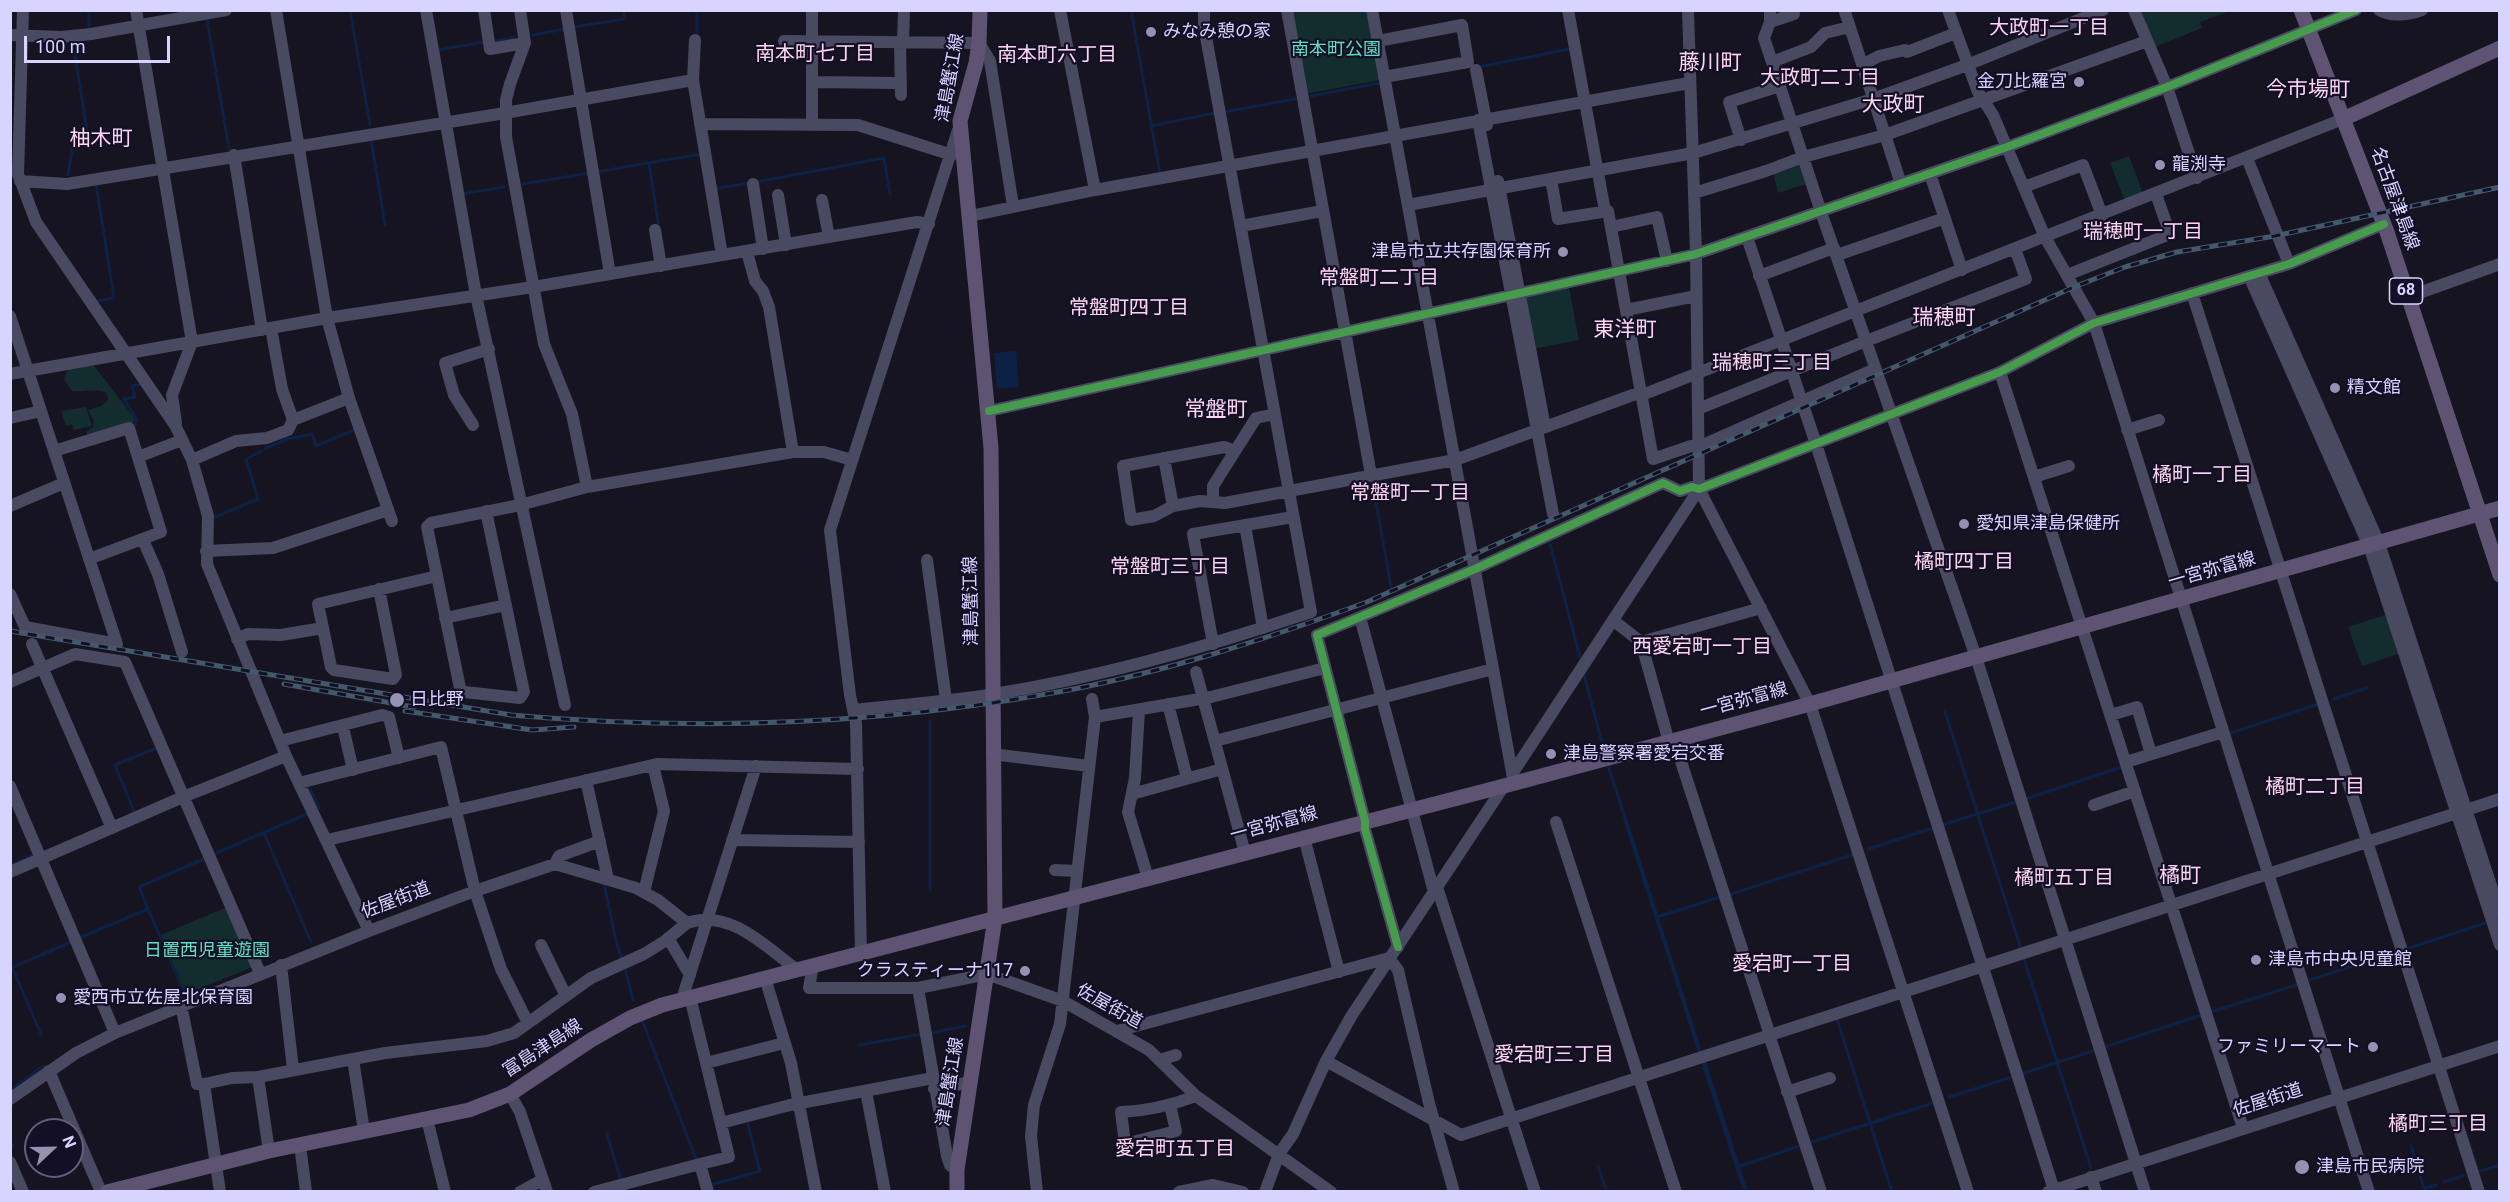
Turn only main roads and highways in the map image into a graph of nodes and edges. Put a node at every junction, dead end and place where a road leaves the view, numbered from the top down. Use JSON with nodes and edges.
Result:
{"nodes":[{"id":1,"x":980,"y":10,"type":"edge"},
{"id":2,"x":2301,"y":10,"type":"edge"},
{"id":3,"x":2499,"y":48,"type":"edge"},
{"id":4,"x":2343,"y":119,"type":"junction"},
{"id":5,"x":2499,"y":508,"type":"edge"},
{"id":6,"x":2480,"y":514,"type":"junction"},
{"id":7,"x":2499,"y":575,"type":"edge"},
{"id":8,"x":994,"y":918,"type":"junction"},
{"id":9,"x":107,"y":1191,"type":"edge"},
{"id":10,"x":957,"y":1191,"type":"edge"}],
"edges":[{"from":1,"to":8,"type":"main road","name":"津島蟹江線"},
{"from":2,"to":4,"type":"main road","name":"名古屋津島線","number":"68"},
{"from":3,"to":4,"type":"main road"},
{"from":4,"to":6,"type":"main road","name":"名古屋津島線","number":"68"},
{"from":5,"to":6,"type":"main road","name":"一宮弥富線"},
{"from":6,"to":7,"type":"main road","name":"名古屋津島線","number":"68"},
{"from":6,"to":8,"type":"main road","name":"一宮弥富線"},
{"from":8,"to":9,"type":"main road","name":"富島津島線"},
{"from":8,"to":10,"type":"main road","name":"津島蟹江線"}]}
